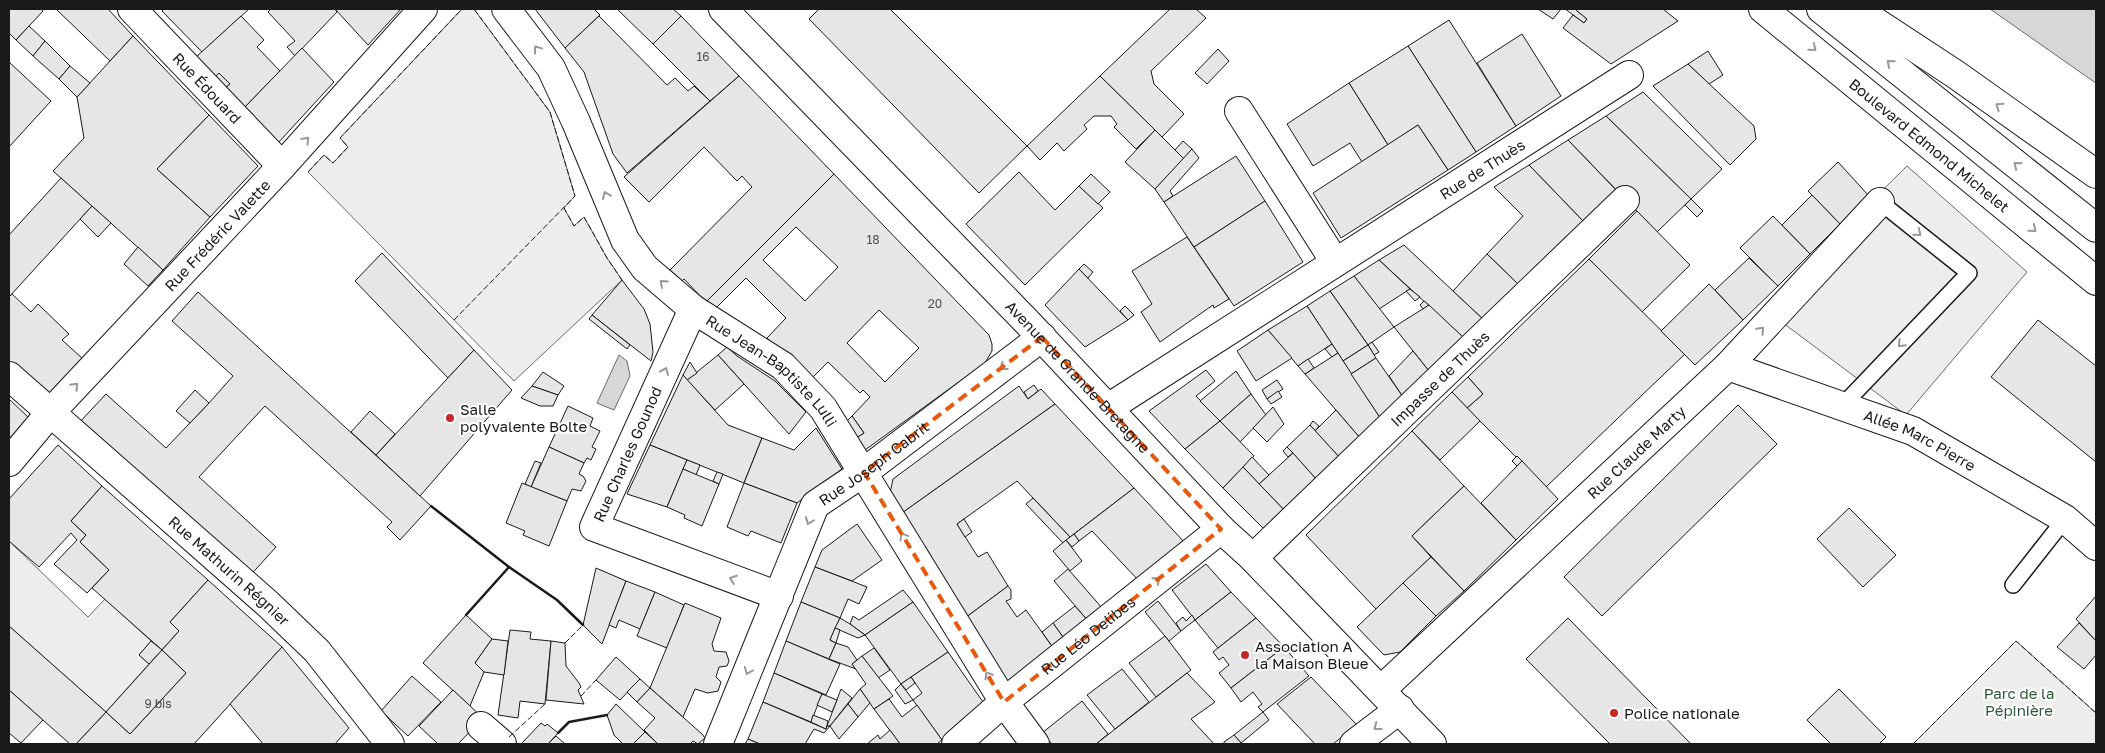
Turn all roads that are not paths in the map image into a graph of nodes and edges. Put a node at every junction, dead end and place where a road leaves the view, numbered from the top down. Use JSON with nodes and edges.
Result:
{"nodes":[{"id":1,"x":132,"y":9,"type":"edge"},
{"id":2,"x":423,"y":9,"type":"edge"},
{"id":3,"x":506,"y":9,"type":"edge"},
{"id":4,"x":723,"y":9,"type":"edge"},
{"id":5,"x":1763,"y":9,"type":"edge"},
{"id":6,"x":1821,"y":9,"type":"edge"},
{"id":7,"x":1856,"y":9,"type":"edge"},
{"id":8,"x":1629,"y":74,"type":"dead end"},
{"id":9,"x":1240,"y":111,"type":"dead end"},
{"id":10,"x":282,"y":166,"type":"junction"},
{"id":11,"x":2096,"y":174,"type":"edge"},
{"id":12,"x":1625,"y":200,"type":"dead end"},
{"id":13,"x":1880,"y":202,"type":"joint"},
{"id":14,"x":2096,"y":228,"type":"edge"},
{"id":15,"x":1335,"y":262,"type":"junction"},
{"id":16,"x":2096,"y":281,"type":"edge"},
{"id":17,"x":692,"y":310,"type":"junction"},
{"id":18,"x":1042,"y":337,"type":"junction"},
{"id":19,"x":1728,"y":366,"type":"junction"},
{"id":20,"x":9,"y":376,"type":"edge"},
{"id":21,"x":1843,"y":405,"type":"junction"},
{"id":22,"x":1108,"y":408,"type":"junction"},
{"id":23,"x":50,"y":413,"type":"junction"},
{"id":24,"x":9,"y":462,"type":"edge"},
{"id":25,"x":864,"y":472,"type":"junction"},
{"id":26,"x":2065,"y":519,"type":"junction"},
{"id":27,"x":1221,"y":529,"type":"junction"},
{"id":28,"x":2096,"y":546,"type":"edge"},
{"id":29,"x":1253,"y":558,"type":"junction"},
{"id":30,"x":2013,"y":585,"type":"dead end"},
{"id":31,"x":778,"y":596,"type":"junction"},
{"id":32,"x":1390,"y":699,"type":"junction"},
{"id":33,"x":1004,"y":702,"type":"junction"},
{"id":34,"x":481,"y":726,"type":"dead end"},
{"id":35,"x":390,"y":744,"type":"edge"},
{"id":36,"x":502,"y":744,"type":"edge"},
{"id":37,"x":718,"y":744,"type":"edge"},
{"id":38,"x":956,"y":744,"type":"edge"},
{"id":39,"x":1035,"y":744,"type":"edge"},
{"id":40,"x":1354,"y":744,"type":"edge"},
{"id":41,"x":1432,"y":744,"type":"edge"}],
"edges":[{"from":1,"to":10,"type":"main road","name":"Rue Édouard"},
{"from":10,"to":2,"type":"main road","name":"Rue Frédéric Valette","one_way":true},
{"from":17,"to":3,"type":"main road","name":"Rue Jean-Baptiste Lulli","one_way":true},
{"from":4,"to":18,"type":"main road","name":"Avenue de Grande-Bretagne"},
{"from":5,"to":16,"type":"main road","name":"Boulevard Edmond Michelet","one_way":true},
{"from":14,"to":6,"type":"main road","one_way":true},
{"from":11,"to":7,"type":"main road","one_way":true},
{"from":8,"to":15,"type":"main road","name":"Rue de Thuès"},
{"from":9,"to":15,"type":"main road"},
{"from":23,"to":10,"type":"main road","name":"Rue Frédéric Valette","one_way":true},
{"from":12,"to":29,"type":"main road","name":"Impasse de Thuès"},
{"from":19,"to":13,"type":"main road","name":"Rue Claude Marty","one_way":true},
{"from":13,"to":21,"type":"lane","one_way":true},
{"from":15,"to":22,"type":"main road","name":"Rue de Thuès"},
{"from":17,"to":25,"type":"main road","name":"Rue Jean-Baptiste Lulli"},
{"from":31,"to":17,"type":"main road","name":"Rue Charles Gounod","one_way":true},
{"from":18,"to":22,"type":"main road","name":"Avenue de Grande-Bretagne"},
{"from":18,"to":25,"type":"main road","name":"Rue Joseph Cabrit","one_way":true},
{"from":19,"to":21,"type":"main road","name":"Allée Marc Pierre"},
{"from":19,"to":32,"type":"main road","name":"Rue Claude Marty"},
{"from":20,"to":23,"type":"main road","name":"Rue Mathurin Régnier"},
{"from":21,"to":26,"type":"main road","name":"Allée Marc Pierre"},
{"from":22,"to":27,"type":"main road","name":"Avenue de Grande-Bretagne"},
{"from":23,"to":24,"type":"main road","name":"Rue Frédéric Valette"},
{"from":23,"to":35,"type":"main road","name":"Rue Mathurin Régnier"},
{"from":25,"to":31,"type":"main road","name":"Rue Joseph Cabrit","one_way":true},
{"from":33,"to":25,"type":"main road","name":"Rue Jean-Baptiste Lulli","one_way":true},
{"from":26,"to":28,"type":"main road","name":"Allée Marc Pierre"},
{"from":26,"to":30,"type":"lane"},
{"from":27,"to":29,"type":"main road","name":"Avenue de Grande-Bretagne"},
{"from":33,"to":27,"type":"main road","name":"Rue Léo Delibes","one_way":true},
{"from":29,"to":32,"type":"main road","name":"Avenue de Grande-Bretagne"},
{"from":31,"to":37,"type":"main road","name":"Rue Joseph Cabrit","one_way":true},
{"from":32,"to":40,"type":"main road","name":"Rue Claude Marty","one_way":true},
{"from":32,"to":41,"type":"main road","name":"Avenue de Grande-Bretagne"},
{"from":33,"to":38,"type":"main road","name":"Rue Léo Delibes"},
{"from":33,"to":39,"type":"main road","name":"Rue Jean-Baptiste Lulli"},
{"from":34,"to":36,"type":"main road"}]}
